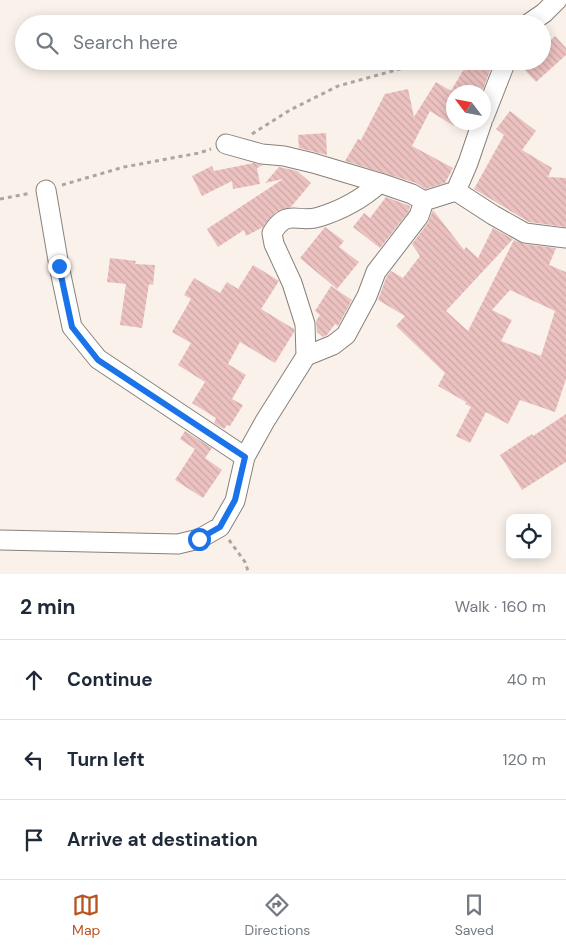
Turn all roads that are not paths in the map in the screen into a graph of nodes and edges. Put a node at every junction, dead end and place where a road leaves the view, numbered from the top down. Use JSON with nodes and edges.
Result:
{"nodes":[{"id":1,"x":557,"y":0,"type":"edge"},
{"id":2,"x":541,"y":15,"type":"edge"},
{"id":3,"x":502,"y":70,"type":"edge"},
{"id":4,"x":491,"y":99,"type":"edge"},
{"id":5,"x":479,"y":130,"type":"edge"},
{"id":6,"x":226,"y":144,"type":"dead end"},
{"id":7,"x":380,"y":183,"type":"junction"},
{"id":8,"x":46,"y":190,"type":"dead end"},
{"id":9,"x":456,"y":191,"type":"junction"},
{"id":10,"x":424,"y":201,"type":"junction"},
{"id":11,"x":566,"y":238,"type":"edge"},
{"id":12,"x":319,"y":351,"type":"junction"},
{"id":13,"x":245,"y":457,"type":"junction"},
{"id":14,"x":0,"y":540,"type":"edge"}],
"edges":[{"from":1,"to":2,"type":"street"},
{"from":3,"to":4,"type":"street"},
{"from":5,"to":9,"type":"street"},
{"from":6,"to":7,"type":"street"},
{"from":7,"to":10,"type":"street"},
{"from":7,"to":12,"type":"street"},
{"from":8,"to":13,"type":"street"},
{"from":9,"to":10,"type":"street"},
{"from":9,"to":11,"type":"street"},
{"from":10,"to":12,"type":"street"},
{"from":12,"to":13,"type":"street"},
{"from":13,"to":14,"type":"street"}]}
